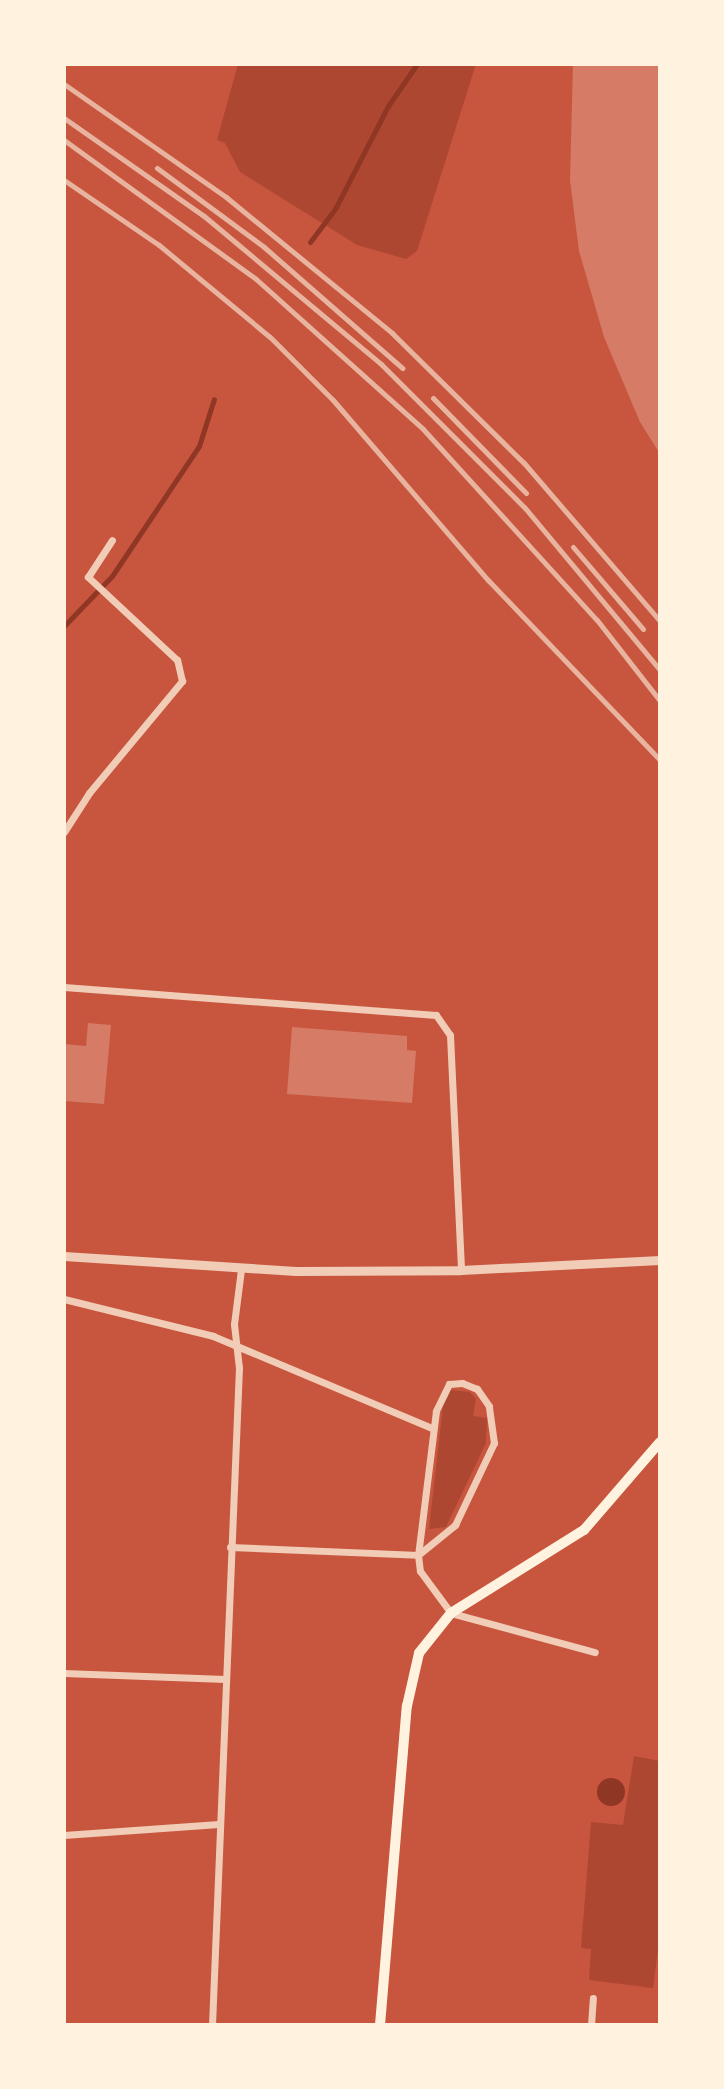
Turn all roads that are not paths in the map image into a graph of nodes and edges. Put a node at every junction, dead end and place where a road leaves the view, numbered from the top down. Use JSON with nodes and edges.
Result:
{"nodes":[{"id":1,"x":112,"y":540,"type":"dead end"},
{"id":2,"x":64,"y":832,"type":"edge"},
{"id":3,"x":64,"y":987,"type":"edge"},
{"id":4,"x":64,"y":1256,"type":"edge"},
{"id":5,"x":660,"y":1260,"type":"edge"},
{"id":6,"x":241,"y":1269,"type":"junction"},
{"id":7,"x":461,"y":1270,"type":"junction"},
{"id":8,"x":64,"y":1299,"type":"edge"},
{"id":9,"x":237,"y":1348,"type":"junction"},
{"id":10,"x":432,"y":1428,"type":"junction"},
{"id":11,"x":660,"y":1442,"type":"edge"},
{"id":12,"x":230,"y":1547,"type":"junction"},
{"id":13,"x":418,"y":1555,"type":"junction"},
{"id":14,"x":451,"y":1613,"type":"junction"},
{"id":15,"x":595,"y":1652,"type":"dead end"},
{"id":16,"x":64,"y":1673,"type":"edge"},
{"id":17,"x":225,"y":1679,"type":"junction"},
{"id":18,"x":219,"y":1824,"type":"junction"},
{"id":19,"x":64,"y":1835,"type":"edge"},
{"id":20,"x":593,"y":1998,"type":"dead end"},
{"id":21,"x":212,"y":2025,"type":"edge"},
{"id":22,"x":380,"y":2025,"type":"edge"},
{"id":23,"x":591,"y":2025,"type":"edge"}],
"edges":[{"from":1,"to":2,"type":"street"},
{"from":3,"to":7,"type":"street"},
{"from":4,"to":6,"type":"street"},
{"from":5,"to":7,"type":"street"},
{"from":6,"to":7,"type":"street"},
{"from":6,"to":9,"type":"street"},
{"from":8,"to":9,"type":"street"},
{"from":9,"to":10,"type":"street"},
{"from":9,"to":12,"type":"street"},
{"from":10,"to":13,"type":"street"},
{"from":10,"to":13,"type":"street"},
{"from":11,"to":14,"type":"main road"},
{"from":12,"to":13,"type":"street"},
{"from":12,"to":17,"type":"street"},
{"from":13,"to":14,"type":"street"},
{"from":14,"to":15,"type":"street"},
{"from":14,"to":22,"type":"main road"},
{"from":16,"to":17,"type":"street"},
{"from":17,"to":18,"type":"street"},
{"from":18,"to":19,"type":"street"},
{"from":18,"to":21,"type":"street"},
{"from":20,"to":23,"type":"street"}]}
